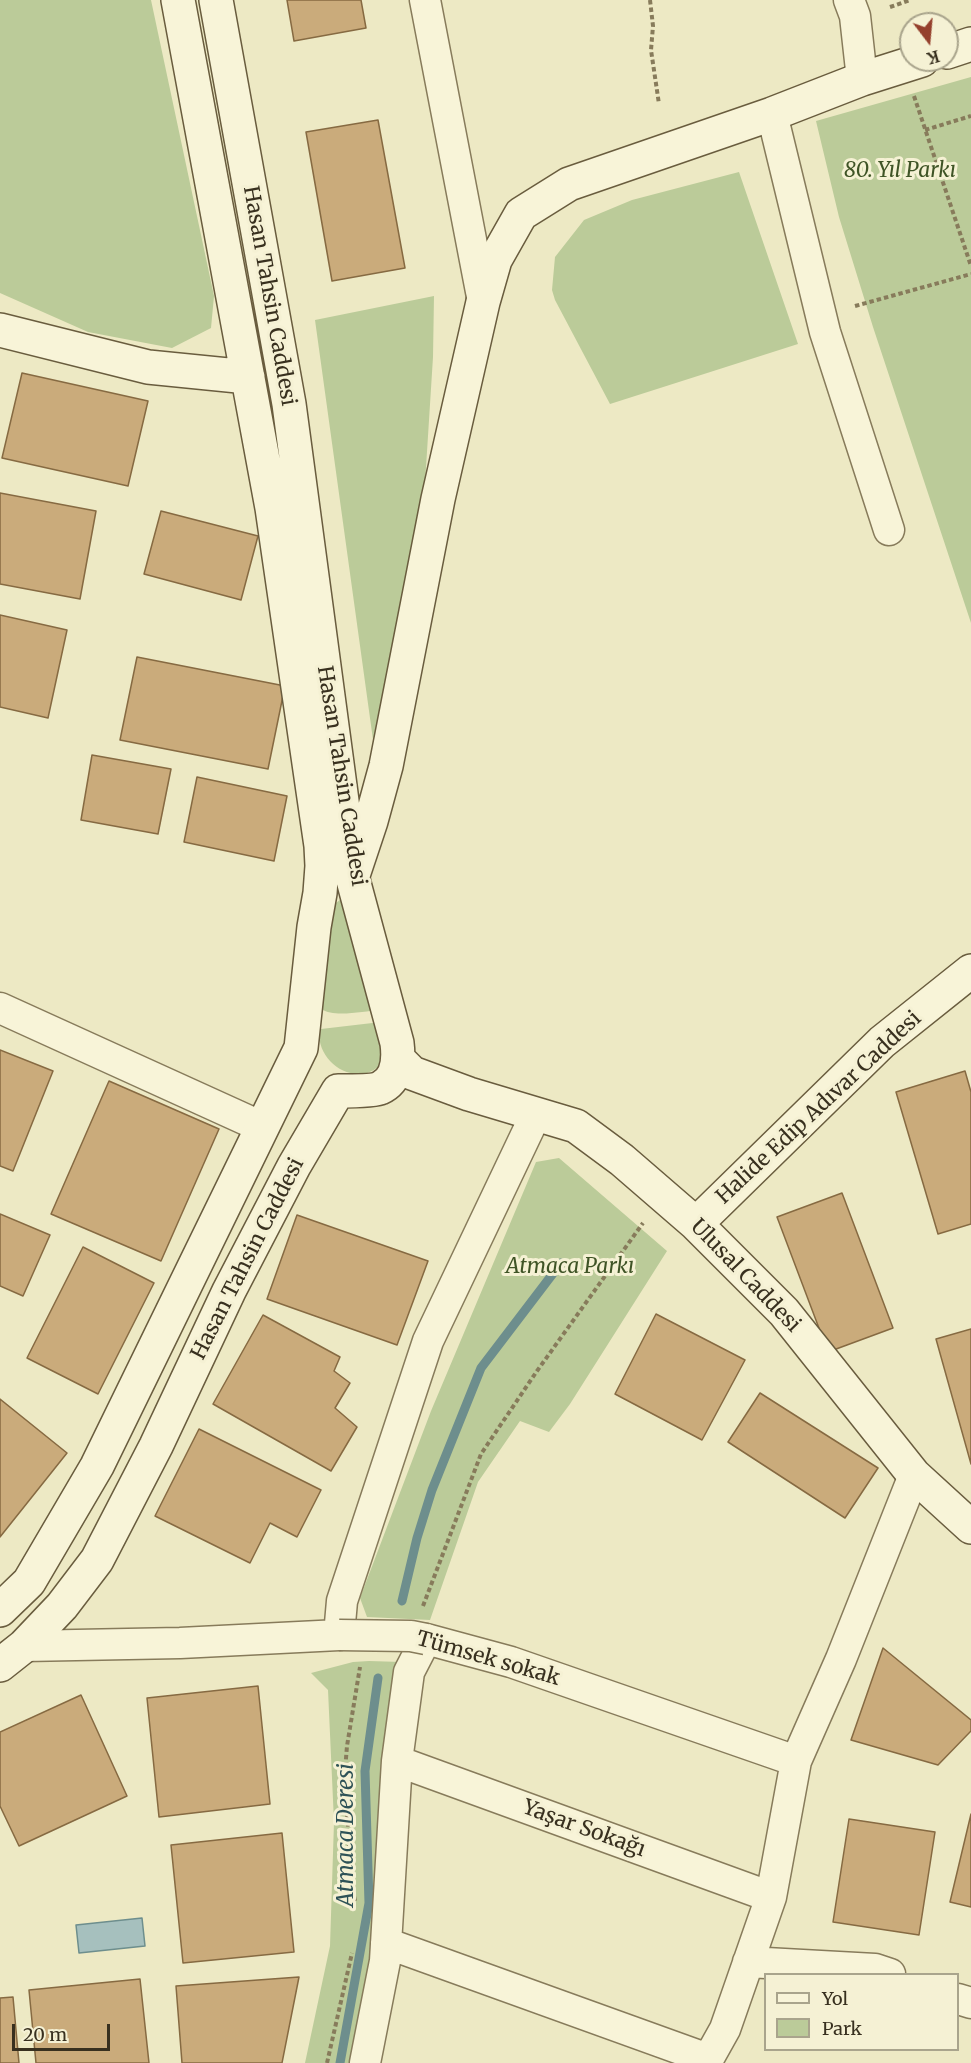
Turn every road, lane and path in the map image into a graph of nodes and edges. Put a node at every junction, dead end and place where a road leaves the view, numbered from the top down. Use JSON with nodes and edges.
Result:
{"nodes":[{"id":1,"x":178,"y":0,"type":"edge"},
{"id":2,"x":216,"y":0,"type":"edge"},
{"id":3,"x":426,"y":0,"type":"edge"},
{"id":4,"x":650,"y":0,"type":"edge"},
{"id":5,"x":849,"y":0,"type":"edge"},
{"id":6,"x":910,"y":0,"type":"edge"},
{"id":7,"x":890,"y":7,"type":"dead end"},
{"id":8,"x":917,"y":75,"type":"edge"},
{"id":9,"x":862,"y":79,"type":"junction"},
{"id":10,"x":659,"y":104,"type":"dead end"},
{"id":11,"x":772,"y":114,"type":"junction"},
{"id":12,"x":971,"y":116,"type":"edge"},
{"id":13,"x":925,"y":130,"type":"junction"},
{"id":14,"x":971,"y":266,"type":"edge"},
{"id":15,"x":971,"y":274,"type":"edge"},
{"id":16,"x":483,"y":302,"type":"junction"},
{"id":17,"x":855,"y":306,"type":"dead end"},
{"id":18,"x":0,"y":330,"type":"edge"},
{"id":19,"x":248,"y":376,"type":"junction"},
{"id":20,"x":890,"y":530,"type":"dead end"},
{"id":21,"x":352,"y":876,"type":"junction"},
{"id":22,"x":320,"y":893,"type":"junction"},
{"id":23,"x":971,"y":971,"type":"edge"},
{"id":24,"x":0,"y":1008,"type":"edge"},
{"id":25,"x":301,"y":1048,"type":"junction"},
{"id":26,"x":399,"y":1060,"type":"junction"},
{"id":27,"x":380,"y":1088,"type":"junction"},
{"id":28,"x":338,"y":1091,"type":"junction"},
{"id":29,"x":469,"y":1094,"type":"junction"},
{"id":30,"x":536,"y":1114,"type":"junction"},
{"id":31,"x":262,"y":1127,"type":"junction"},
{"id":32,"x":634,"y":1215,"type":"dead end"},
{"id":33,"x":643,"y":1223,"type":"dead end"},
{"id":34,"x":696,"y":1224,"type":"junction"},
{"id":35,"x":914,"y":1475,"type":"junction"},
{"id":36,"x":971,"y":1527,"type":"edge"},
{"id":37,"x":0,"y":1610,"type":"edge"},
{"id":38,"x":339,"y":1635,"type":"junction"},
{"id":39,"x":426,"y":1640,"type":"junction"},
{"id":40,"x":12,"y":1656,"type":"edge"},
{"id":41,"x":397,"y":1761,"type":"junction"},
{"id":42,"x":796,"y":1761,"type":"junction"},
{"id":43,"x":771,"y":1897,"type":"junction"},
{"id":44,"x":386,"y":1943,"type":"junction"},
{"id":45,"x":748,"y":1962,"type":"junction"},
{"id":46,"x":887,"y":1973,"type":"edge"},
{"id":47,"x":707,"y":2061,"type":"edge"},
{"id":48,"x":365,"y":2063,"type":"edge"}],
"edges":[{"from":1,"to":19,"type":"main road","name":"Hasan Tahsin Caddesi"},
{"from":2,"to":21,"type":"main road","name":"Hasan Tahsin Caddesi"},
{"from":3,"to":16,"type":"street"},
{"from":4,"to":10,"type":"path"},
{"from":5,"to":9,"type":"street"},
{"from":6,"to":7,"type":"path"},
{"from":8,"to":9,"type":"main road"},
{"from":8,"to":13,"type":"path"},
{"from":9,"to":11,"type":"main road"},
{"from":11,"to":16,"type":"main road"},
{"from":11,"to":20,"type":"street"},
{"from":12,"to":13,"type":"path"},
{"from":13,"to":14,"type":"path"},
{"from":15,"to":17,"type":"path"},
{"from":16,"to":21,"type":"main road"},
{"from":18,"to":19,"type":"main road"},
{"from":19,"to":22,"type":"main road","name":"Hasan Tahsin Caddesi"},
{"from":21,"to":22,"type":"main road"},
{"from":21,"to":26,"type":"main road","name":"Hasan Tahsin Caddesi"},
{"from":22,"to":25,"type":"main road","name":"Hasan Tahsin Caddesi"},
{"from":23,"to":34,"type":"main road","name":"Halide Edip Adıvar Caddesi"},
{"from":24,"to":31,"type":"street"},
{"from":25,"to":28,"type":"main road"},
{"from":25,"to":31,"type":"main road","name":"Hasan Tahsin Caddesi"},
{"from":26,"to":27,"type":"main road"},
{"from":26,"to":29,"type":"main road"},
{"from":27,"to":28,"type":"main road"},
{"from":27,"to":29,"type":"main road"},
{"from":28,"to":40,"type":"main road","name":"Hasan Tahsin Caddesi"},
{"from":29,"to":30,"type":"main road","name":"Ulusal Caddesi"},
{"from":30,"to":34,"type":"main road","name":"Ulusal Caddesi"},
{"from":30,"to":38,"type":"street"},
{"from":31,"to":37,"type":"main road","name":"Hasan Tahsin Caddesi"},
{"from":32,"to":33,"type":"path"},
{"from":34,"to":35,"type":"main road","name":"Ulusal Caddesi"},
{"from":35,"to":36,"type":"main road","name":"Ulusal Caddesi"},
{"from":35,"to":42,"type":"street"},
{"from":38,"to":39,"type":"street","name":"Tümsek sokak","bridge":true},
{"from":38,"to":40,"type":"street","name":"Tümsek sokak"},
{"from":39,"to":41,"type":"street"},
{"from":39,"to":42,"type":"street","name":"Tümsek sokak"},
{"from":41,"to":43,"type":"street","name":"Yaşar Sokağı"},
{"from":41,"to":44,"type":"street"},
{"from":42,"to":43,"type":"street"},
{"from":43,"to":45,"type":"street"},
{"from":44,"to":47,"type":"street"},
{"from":44,"to":48,"type":"street"},
{"from":45,"to":46,"type":"street"},
{"from":45,"to":47,"type":"street"}]}
